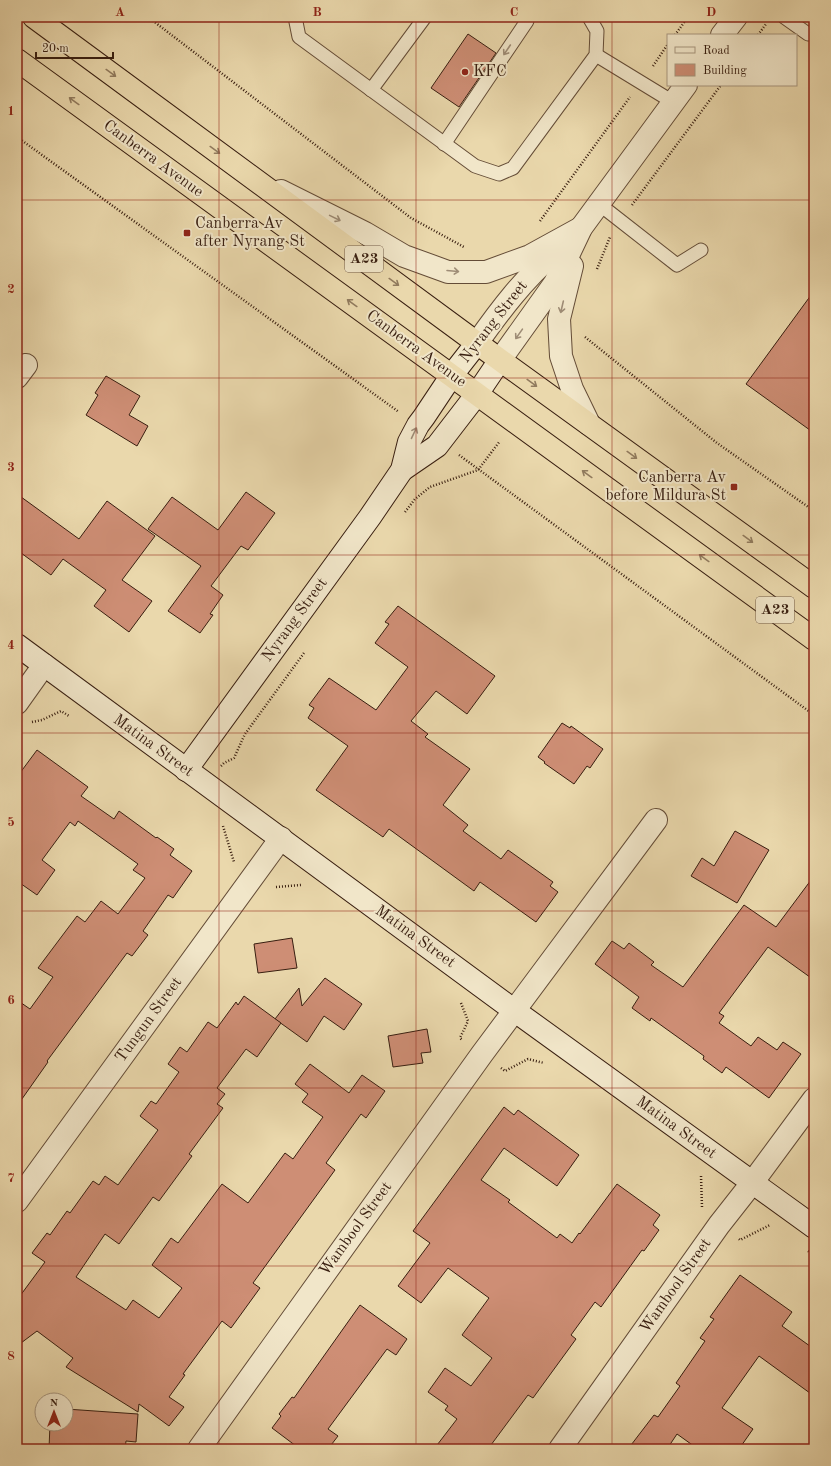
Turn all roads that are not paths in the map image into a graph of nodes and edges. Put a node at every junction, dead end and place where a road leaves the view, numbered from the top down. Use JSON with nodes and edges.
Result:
{"nodes":[{"id":1,"x":34,"y":17,"type":"edge"},
{"id":2,"x":295,"y":17,"type":"edge"},
{"id":3,"x":425,"y":17,"type":"edge"},
{"id":4,"x":526,"y":17,"type":"edge"},
{"id":5,"x":589,"y":17,"type":"edge"},
{"id":6,"x":736,"y":17,"type":"edge"},
{"id":7,"x":784,"y":17,"type":"edge"},
{"id":8,"x":723,"y":34,"type":"edge"},
{"id":9,"x":808,"y":34,"type":"dead end"},
{"id":10,"x":596,"y":55,"type":"junction"},
{"id":11,"x":17,"y":60,"type":"edge"},
{"id":12,"x":371,"y":90,"type":"junction"},
{"id":13,"x":680,"y":93,"type":"edge"},
{"id":14,"x":444,"y":144,"type":"junction"},
{"id":15,"x":250,"y":176,"type":"junction"},
{"id":16,"x":599,"y":204,"type":"junction"},
{"id":17,"x":581,"y":228,"type":"junction"},
{"id":18,"x":701,"y":250,"type":"dead end"},
{"id":19,"x":477,"y":343,"type":"junction"},
{"id":20,"x":500,"y":360,"type":"junction"},
{"id":21,"x":452,"y":375,"type":"junction"},
{"id":22,"x":477,"y":394,"type":"junction"},
{"id":23,"x":589,"y":424,"type":"junction"},
{"id":24,"x":402,"y":470,"type":"junction"},
{"id":25,"x":814,"y":587,"type":"edge"},
{"id":26,"x":814,"y":639,"type":"edge"},
{"id":27,"x":17,"y":645,"type":"edge"},
{"id":28,"x":44,"y":665,"type":"junction"},
{"id":29,"x":17,"y":703,"type":"edge"},
{"id":30,"x":186,"y":770,"type":"junction"},
{"id":31,"x":656,"y":820,"type":"dead end"},
{"id":32,"x":280,"y":838,"type":"junction"},
{"id":33,"x":516,"y":1011,"type":"junction"},
{"id":34,"x":814,"y":1099,"type":"edge"},
{"id":35,"x":752,"y":1183,"type":"junction"},
{"id":36,"x":17,"y":1201,"type":"edge"},
{"id":37,"x":814,"y":1227,"type":"edge"},
{"id":38,"x":199,"y":1449,"type":"edge"},
{"id":39,"x":560,"y":1449,"type":"edge"}],
"edges":[{"from":1,"to":15,"type":"highway","number":"A23","one_way":true},
{"from":2,"to":12,"type":"lane"},
{"from":3,"to":12,"type":"lane"},
{"from":4,"to":14,"type":"lane","one_way":true},
{"from":5,"to":10,"type":"lane"},
{"from":6,"to":8,"type":"street"},
{"from":7,"to":9,"type":"lane"},
{"from":10,"to":13,"type":"lane"},
{"from":10,"to":14,"type":"lane"},
{"from":21,"to":11,"type":"highway","name":"Canberra Avenue","number":"A23","one_way":true},
{"from":12,"to":14,"type":"lane"},
{"from":13,"to":16,"type":"street","name":"Nyrang Street"},
{"from":15,"to":17,"type":"street","one_way":true},
{"from":15,"to":19,"type":"highway","number":"A23","one_way":true},
{"from":16,"to":17,"type":"street","name":"Nyrang Street"},
{"from":16,"to":18,"type":"lane"},
{"from":17,"to":19,"type":"street","name":"Nyrang Street"},
{"from":17,"to":20,"type":"street","name":"Nyrang Street","one_way":true},
{"from":17,"to":23,"type":"street","one_way":true},
{"from":19,"to":20,"type":"highway","number":"A23"},
{"from":19,"to":21,"type":"street","name":"Nyrang Street"},
{"from":20,"to":22,"type":"street","name":"Nyrang Street"},
{"from":20,"to":23,"type":"highway","number":"A23","one_way":true},
{"from":21,"to":22,"type":"highway","name":"Canberra Avenue","number":"A23"},
{"from":24,"to":21,"type":"street","name":"Nyrang Street","one_way":true},
{"from":22,"to":24,"type":"street","name":"Nyrang Street"},
{"from":26,"to":22,"type":"highway","name":"Canberra Avenue","number":"A23","one_way":true},
{"from":23,"to":25,"type":"highway","number":"A23","one_way":true},
{"from":24,"to":30,"type":"street","name":"Nyrang Street"},
{"from":27,"to":28,"type":"street","name":"Matina Street"},
{"from":28,"to":29,"type":"street"},
{"from":28,"to":30,"type":"street","name":"Matina Street"},
{"from":30,"to":32,"type":"street","name":"Matina Street"},
{"from":31,"to":33,"type":"street","name":"Wambool Street"},
{"from":32,"to":33,"type":"street","name":"Matina Street"},
{"from":32,"to":36,"type":"street","name":"Tungun Street"},
{"from":33,"to":35,"type":"street","name":"Matina Street"},
{"from":33,"to":38,"type":"street","name":"Wambool Street"},
{"from":34,"to":35,"type":"street","name":"Wambool Street"},
{"from":35,"to":37,"type":"street","name":"Matina Street"},
{"from":35,"to":39,"type":"street","name":"Wambool Street"}]}
